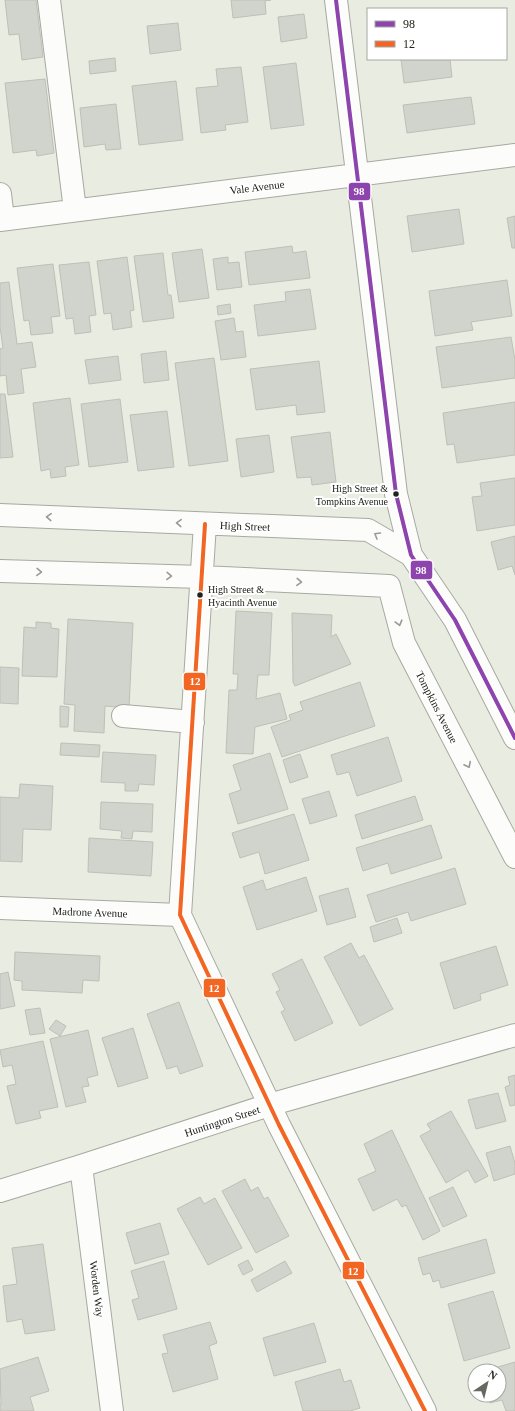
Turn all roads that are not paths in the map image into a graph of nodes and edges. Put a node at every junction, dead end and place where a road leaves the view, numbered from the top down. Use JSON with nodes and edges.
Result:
{"nodes":[{"id":1,"x":49,"y":0,"type":"edge"},
{"id":2,"x":336,"y":0,"type":"edge"},
{"id":3,"x":515,"y":155,"type":"edge"},
{"id":4,"x":357,"y":174,"type":"junction"},
{"id":5,"x":0,"y":194,"type":"edge"},
{"id":6,"x":75,"y":210,"type":"junction"},
{"id":7,"x":1,"y":219,"type":"edge"},
{"id":8,"x":0,"y":515,"type":"edge"},
{"id":9,"x":205,"y":524,"type":"junction"},
{"id":10,"x":411,"y":555,"type":"junction"},
{"id":11,"x":0,"y":571,"type":"edge"},
{"id":12,"x":202,"y":577,"type":"junction"},
{"id":13,"x":389,"y":586,"type":"junction"},
{"id":14,"x":123,"y":716,"type":"dead end"},
{"id":15,"x":193,"y":722,"type":"junction"},
{"id":16,"x":515,"y":738,"type":"edge"},
{"id":17,"x":515,"y":857,"type":"edge"},
{"id":18,"x":0,"y":908,"type":"edge"},
{"id":19,"x":180,"y":915,"type":"junction"},
{"id":20,"x":515,"y":1035,"type":"edge"},
{"id":21,"x":269,"y":1105,"type":"junction"},
{"id":22,"x":81,"y":1166,"type":"junction"},
{"id":23,"x":0,"y":1191,"type":"edge"},
{"id":24,"x":112,"y":1411,"type":"edge"},
{"id":25,"x":424,"y":1411,"type":"edge"}],
"edges":[{"from":1,"to":6,"type":"street"},
{"from":2,"to":4,"type":"street"},
{"from":3,"to":4,"type":"street","name":"Vale Avenue"},
{"from":4,"to":6,"type":"street","name":"Vale Avenue"},
{"from":4,"to":10,"type":"street"},
{"from":5,"to":7,"type":"street"},
{"from":6,"to":7,"type":"street","name":"Vale Avenue"},
{"from":9,"to":8,"type":"street","name":"High Street","one_way":true},
{"from":10,"to":9,"type":"street","name":"High Street","one_way":true},
{"from":9,"to":12,"type":"street"},
{"from":10,"to":13,"type":"street"},
{"from":10,"to":16,"type":"street"},
{"from":11,"to":12,"type":"street","one_way":true},
{"from":12,"to":13,"type":"street","one_way":true},
{"from":12,"to":15,"type":"street"},
{"from":13,"to":17,"type":"street","name":"Tompkins Avenue","one_way":true},
{"from":14,"to":15,"type":"street"},
{"from":15,"to":19,"type":"street"},
{"from":18,"to":19,"type":"street","name":"Madrone Avenue"},
{"from":19,"to":21,"type":"street"},
{"from":20,"to":21,"type":"street","name":"Huntington Street"},
{"from":21,"to":22,"type":"street","name":"Huntington Street"},
{"from":21,"to":25,"type":"street"},
{"from":22,"to":23,"type":"street","name":"Huntington Street"},
{"from":22,"to":24,"type":"street","name":"Worden Way"}]}
